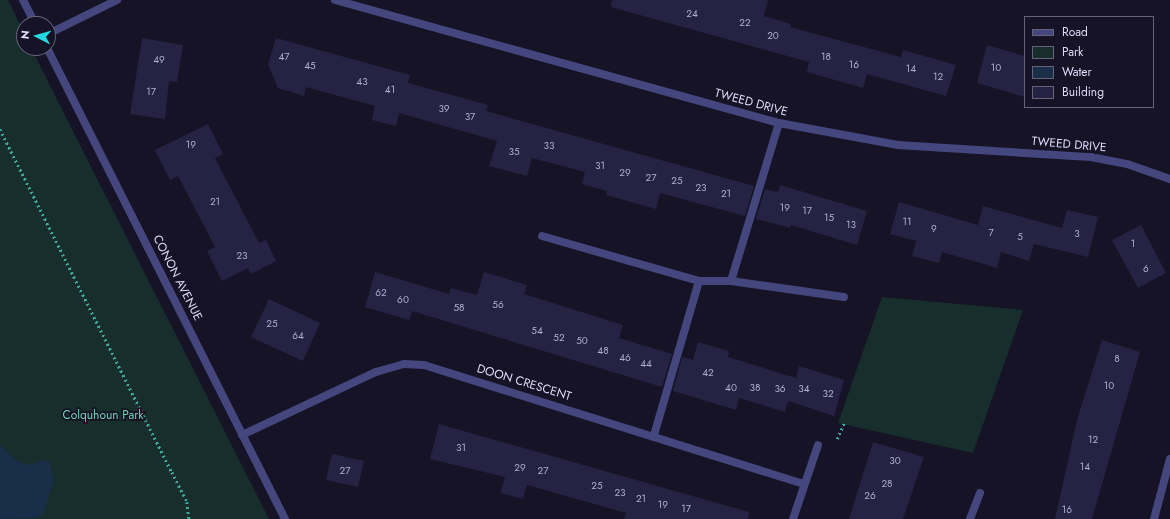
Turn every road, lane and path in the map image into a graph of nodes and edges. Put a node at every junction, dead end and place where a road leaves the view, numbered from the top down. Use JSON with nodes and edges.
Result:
{"nodes":[{"id":1,"x":23,"y":0,"type":"edge"},
{"id":2,"x":117,"y":0,"type":"edge"},
{"id":3,"x":335,"y":0,"type":"edge"},
{"id":4,"x":31,"y":16,"type":"edge"},
{"id":5,"x":56,"y":30,"type":"edge"},
{"id":6,"x":51,"y":56,"type":"edge"},
{"id":7,"x":779,"y":123,"type":"junction"},
{"id":8,"x":0,"y":129,"type":"edge"},
{"id":9,"x":1,"y":133,"type":"edge"},
{"id":10,"x":1170,"y":179,"type":"edge"},
{"id":11,"x":542,"y":236,"type":"dead end"},
{"id":12,"x":699,"y":281,"type":"junction"},
{"id":13,"x":731,"y":281,"type":"junction"},
{"id":14,"x":844,"y":298,"type":"dead end"},
{"id":15,"x":242,"y":435,"type":"junction"},
{"id":16,"x":654,"y":436,"type":"junction"},
{"id":17,"x":818,"y":445,"type":"dead end"},
{"id":18,"x":1170,"y":459,"type":"edge"},
{"id":19,"x":804,"y":484,"type":"junction"},
{"id":20,"x":980,"y":493,"type":"dead end"},
{"id":21,"x":190,"y":519,"type":"edge"},
{"id":22,"x":285,"y":519,"type":"edge"},
{"id":23,"x":793,"y":519,"type":"edge"},
{"id":24,"x":970,"y":519,"type":"edge"},
{"id":25,"x":1154,"y":519,"type":"edge"}],
"edges":[{"from":1,"to":4,"type":"street"},
{"from":2,"to":5,"type":"street"},
{"from":3,"to":7,"type":"street","name":"TWEED DRIVE"},
{"from":6,"to":15,"type":"street","name":"CONON AVENUE"},
{"from":7,"to":10,"type":"street","name":"TWEED DRIVE"},
{"from":7,"to":13,"type":"street"},
{"from":8,"to":9,"type":"path"},
{"from":9,"to":21,"type":"path"},
{"from":11,"to":12,"type":"street"},
{"from":12,"to":13,"type":"street"},
{"from":12,"to":16,"type":"street"},
{"from":13,"to":14,"type":"street"},
{"from":15,"to":16,"type":"street","name":"DOON CRESCENT"},
{"from":15,"to":22,"type":"street","name":"CONON AVENUE"},
{"from":16,"to":19,"type":"street","name":"DOON CRESCENT"},
{"from":17,"to":19,"type":"street"},
{"from":18,"to":25,"type":"street"},
{"from":19,"to":23,"type":"street"},
{"from":20,"to":24,"type":"street"}]}
